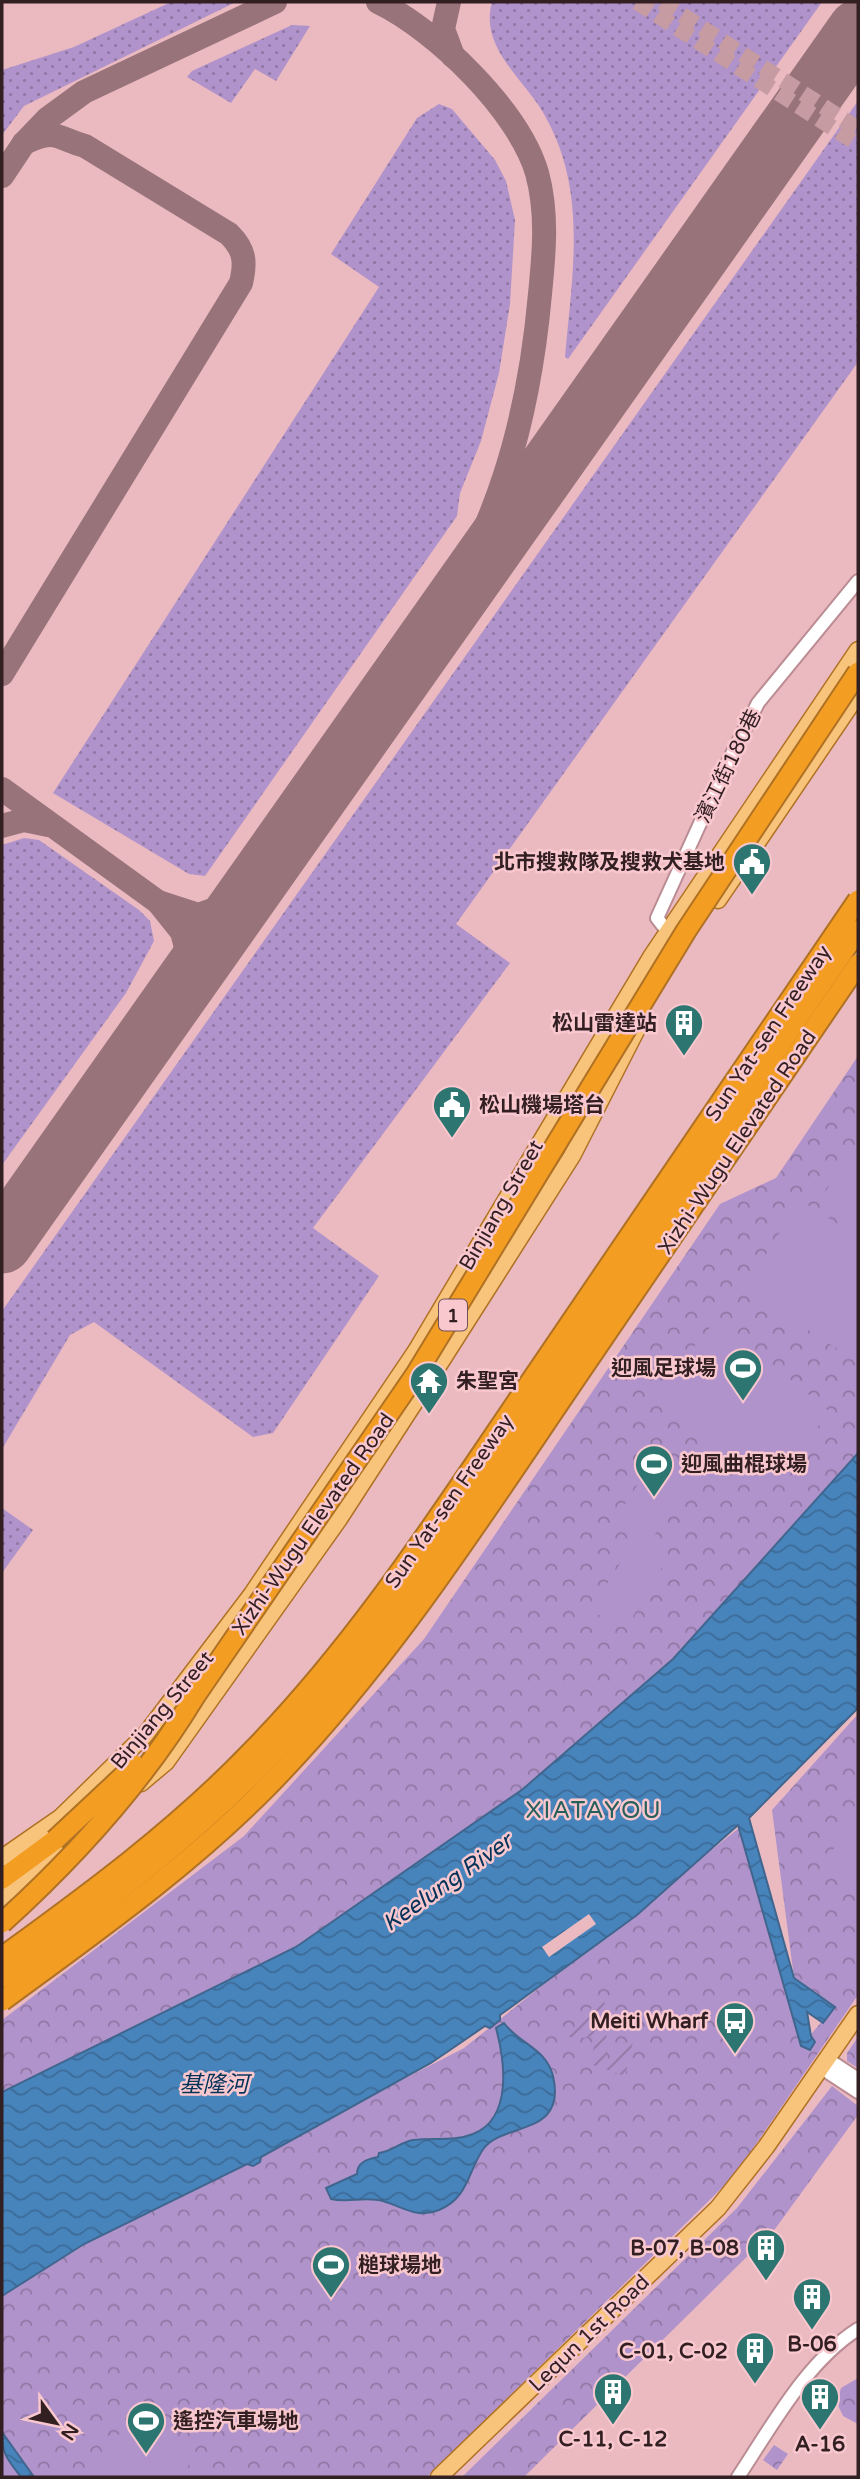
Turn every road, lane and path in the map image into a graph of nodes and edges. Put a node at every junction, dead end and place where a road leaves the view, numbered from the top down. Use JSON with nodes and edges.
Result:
{"nodes":[{"id":1,"x":858,"y":581,"type":"edge"},
{"id":2,"x":858,"y":650,"type":"edge"},
{"id":3,"x":858,"y":672,"type":"edge"},
{"id":4,"x":858,"y":694,"type":"edge"},
{"id":5,"x":858,"y":900,"type":"edge"},
{"id":6,"x":858,"y":930,"type":"edge"},
{"id":7,"x":668,"y":932,"type":"junction"},
{"id":8,"x":858,"y":964,"type":"edge"},
{"id":9,"x":566,"y":1095,"type":"junction"},
{"id":10,"x":596,"y":1114,"type":"junction"},
{"id":11,"x":195,"y":1696,"type":"junction"},
{"id":12,"x":61,"y":1816,"type":"junction"},
{"id":13,"x":78,"y":1837,"type":"junction"},
{"id":14,"x":2,"y":1858,"type":"edge"},
{"id":15,"x":2,"y":1879,"type":"edge"},
{"id":16,"x":2,"y":1898,"type":"edge"},
{"id":17,"x":2,"y":1923,"type":"edge"},
{"id":18,"x":2,"y":1957,"type":"edge"},
{"id":19,"x":2,"y":1978,"type":"edge"},
{"id":20,"x":2,"y":2001,"type":"edge"},
{"id":21,"x":858,"y":2014,"type":"edge"},
{"id":22,"x":858,"y":2031,"type":"edge"},
{"id":23,"x":830,"y":2067,"type":"junction"},
{"id":24,"x":858,"y":2079,"type":"edge"},
{"id":25,"x":858,"y":2092,"type":"edge"},
{"id":26,"x":858,"y":2329,"type":"edge"},
{"id":27,"x":439,"y":2477,"type":"edge"},
{"id":28,"x":453,"y":2477,"type":"edge"},
{"id":29,"x":738,"y":2477,"type":"edge"}],
"edges":[{"from":1,"to":7,"type":"street","name":"濱江街180巷"},
{"from":2,"to":7,"type":"main road","name":"Binjiang Street"},
{"from":3,"to":11,"type":"highway","name":"Xizhi-Wugu Elevated Road","number":"1","bridge":true},
{"from":4,"to":10,"type":"main road","name":"Binjiang Street"},
{"from":5,"to":18,"type":"highway","name":"Sun Yat-sen Freeway","bridge":true},
{"from":6,"to":19,"type":"highway","name":"Sun Yat-sen Freeway","bridge":true},
{"from":7,"to":9,"type":"main road","name":"Binjiang Street"},
{"from":8,"to":20,"type":"highway","name":"Xizhi-Wugu Elevated Road","bridge":true},
{"from":9,"to":10,"type":"main road"},
{"from":9,"to":12,"type":"main road","name":"Binjiang Street"},
{"from":10,"to":13,"type":"main road","name":"Binjiang Street"},
{"from":11,"to":15,"type":"highway","bridge":true},
{"from":11,"to":17,"type":"highway","name":"Xizhi-Wugu Elevated Road","number":"1","bridge":true},
{"from":12,"to":13,"type":"main road"},
{"from":12,"to":14,"type":"main road","name":"Binjiang Street"},
{"from":13,"to":16,"type":"main road","name":"Binjiang Street"},
{"from":21,"to":23,"type":"main road","name":"Lequn 1st Road"},
{"from":22,"to":23,"type":"main road","name":"Lequn 1st Road"},
{"from":23,"to":24,"type":"street"},
{"from":23,"to":25,"type":"street"},
{"from":23,"to":27,"type":"main road","name":"Lequn 1st Road"},
{"from":23,"to":28,"type":"main road","name":"Lequn 1st Road"},
{"from":26,"to":29,"type":"street"}]}
